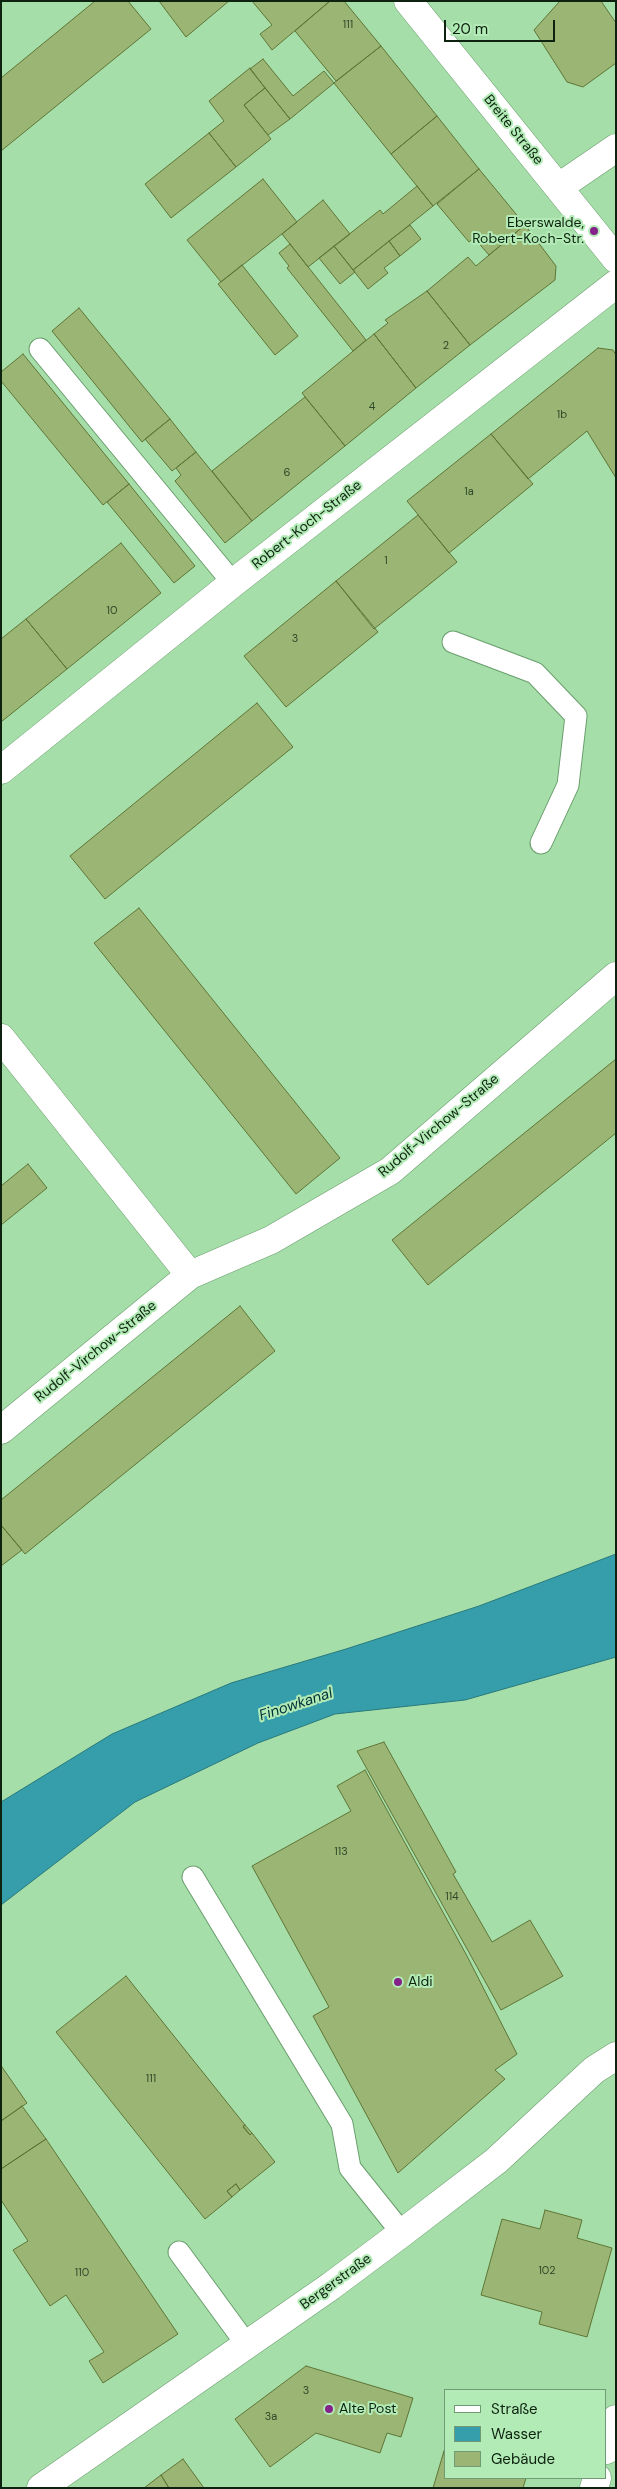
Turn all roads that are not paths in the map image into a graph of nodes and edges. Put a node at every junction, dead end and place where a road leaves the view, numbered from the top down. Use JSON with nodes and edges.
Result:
{"nodes":[{"id":1,"x":408,"y":1,"type":"edge"},
{"id":2,"x":616,"y":148,"type":"edge"},
{"id":3,"x":559,"y":188,"type":"junction"},
{"id":4,"x":616,"y":259,"type":"edge"},
{"id":5,"x":616,"y":284,"type":"edge"},
{"id":6,"x":40,"y":349,"type":"dead end"},
{"id":7,"x":233,"y":583,"type":"junction"},
{"id":8,"x":452,"y":642,"type":"dead end"},
{"id":9,"x":1,"y":770,"type":"edge"},
{"id":10,"x":540,"y":843,"type":"dead end"},
{"id":11,"x":616,"y":976,"type":"edge"},
{"id":12,"x":1,"y":1038,"type":"edge"},
{"id":13,"x":190,"y":1275,"type":"junction"},
{"id":14,"x":1,"y":1430,"type":"edge"},
{"id":15,"x":193,"y":1877,"type":"dead end"},
{"id":16,"x":616,"y":2056,"type":"edge"},
{"id":17,"x":402,"y":2233,"type":"junction"},
{"id":18,"x":178,"y":2252,"type":"dead end"},
{"id":19,"x":246,"y":2345,"type":"junction"},
{"id":20,"x":616,"y":2419,"type":"edge"},
{"id":21,"x":607,"y":2447,"type":"edge"},
{"id":22,"x":41,"y":2488,"type":"edge"}],
"edges":[{"from":1,"to":3,"type":"street","name":"Breite Straße"},
{"from":2,"to":3,"type":"street"},
{"from":3,"to":4,"type":"street","name":"Breite Straße"},
{"from":5,"to":7,"type":"street","name":"Robert-Koch-Straße"},
{"from":6,"to":7,"type":"lane"},
{"from":7,"to":9,"type":"street","name":"Robert-Koch-Straße"},
{"from":8,"to":10,"type":"lane"},
{"from":11,"to":13,"type":"street","name":"Rudolf-Virchow-Straße"},
{"from":12,"to":13,"type":"street"},
{"from":13,"to":14,"type":"street","name":"Rudolf-Virchow-Straße"},
{"from":15,"to":17,"type":"lane"},
{"from":16,"to":17,"type":"street","name":"Bergerstraße"},
{"from":17,"to":19,"type":"street","name":"Bergerstraße"},
{"from":18,"to":19,"type":"lane"},
{"from":19,"to":22,"type":"street","name":"Bergerstraße"},
{"from":20,"to":21,"type":"street"}]}
